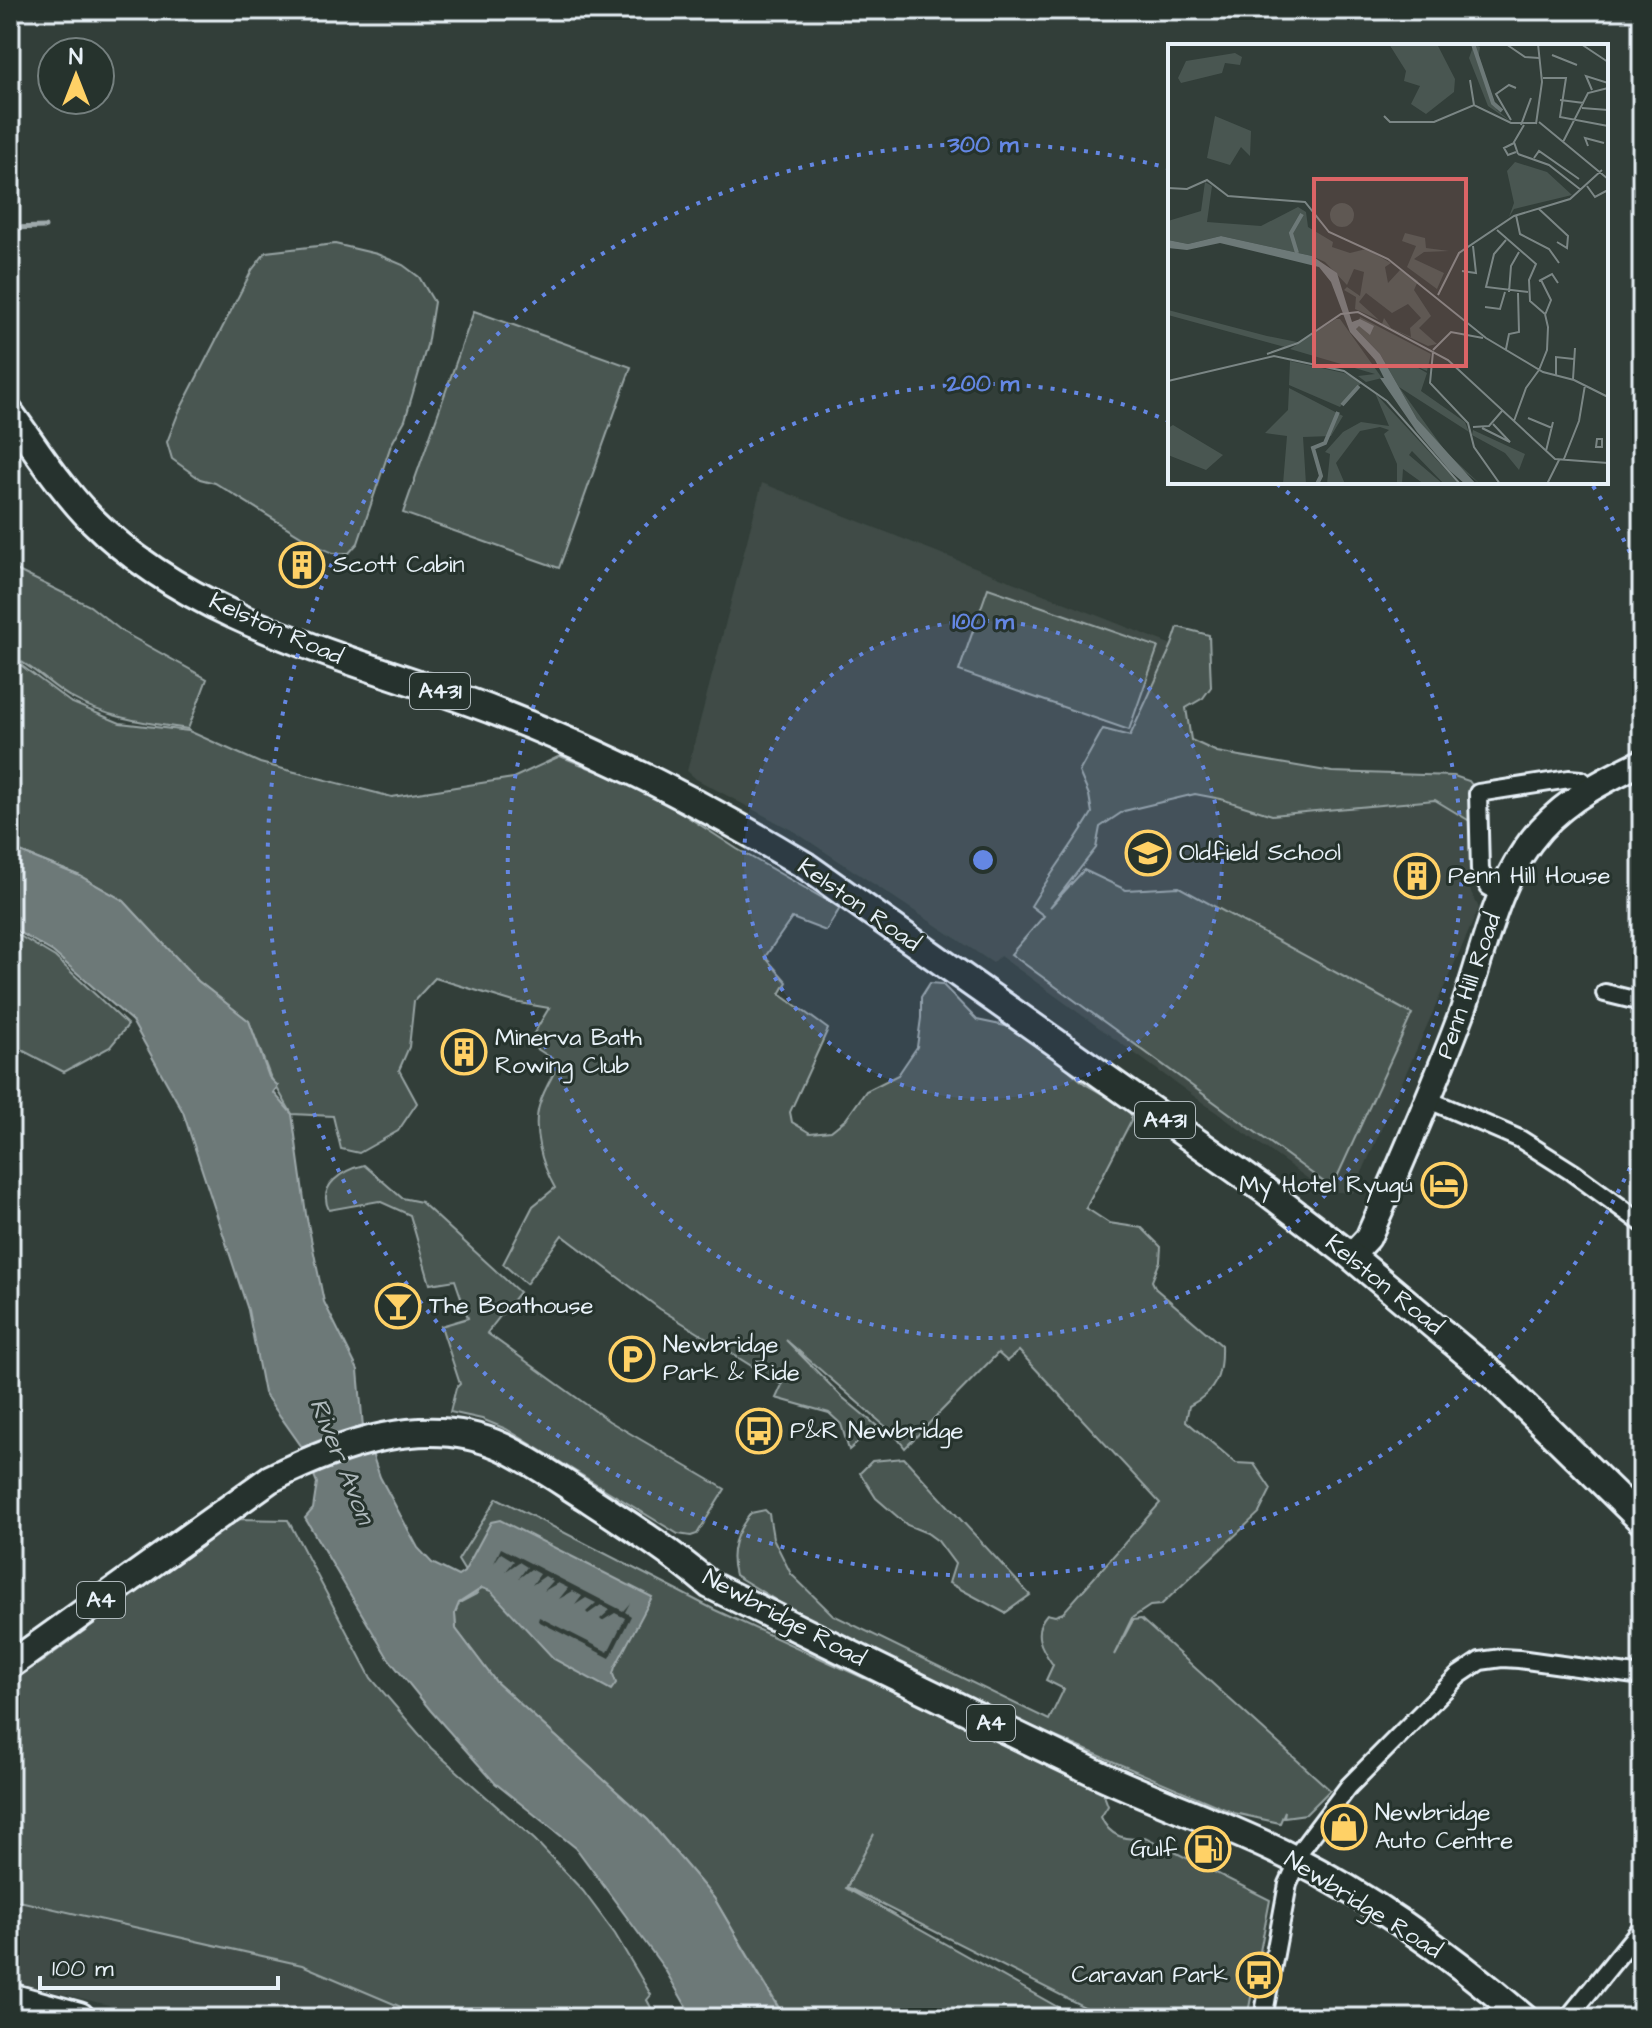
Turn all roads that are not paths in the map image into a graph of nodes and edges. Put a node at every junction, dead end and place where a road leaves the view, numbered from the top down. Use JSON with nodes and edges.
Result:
{"nodes":[{"id":1,"x":10,"y":413,"type":"edge"},
{"id":2,"x":1642,"y":762,"type":"edge"},
{"id":3,"x":1590,"y":788,"type":"junction"},
{"id":4,"x":1502,"y":891,"type":"junction"},
{"id":5,"x":1605,"y":993,"type":"dead end"},
{"id":6,"x":1642,"y":1002,"type":"edge"},
{"id":7,"x":1429,"y":1100,"type":"junction"},
{"id":8,"x":1642,"y":1223,"type":"edge"},
{"id":9,"x":1351,"y":1256,"type":"junction"},
{"id":10,"x":1642,"y":1521,"type":"edge"},
{"id":11,"x":10,"y":1665,"type":"edge"},
{"id":12,"x":1642,"y":1676,"type":"edge"},
{"id":13,"x":1296,"y":1860,"type":"junction"},
{"id":14,"x":1642,"y":1927,"type":"edge"},
{"id":15,"x":10,"y":1999,"type":"edge"},
{"id":16,"x":79,"y":2018,"type":"edge"},
{"id":17,"x":1263,"y":2018,"type":"edge"},
{"id":18,"x":1524,"y":2018,"type":"edge"},
{"id":19,"x":1568,"y":2018,"type":"edge"}],
"edges":[{"from":1,"to":9,"type":"main road","name":"Kelston Road","number":"A431"},
{"from":2,"to":3,"type":"street","name":"Penn Hill Road"},
{"from":3,"to":4,"type":"street","name":"Penn Hill Road"},
{"from":3,"to":4,"type":"street"},
{"from":4,"to":7,"type":"street","name":"Penn Hill Road"},
{"from":5,"to":6,"type":"street"},
{"from":7,"to":8,"type":"street"},
{"from":7,"to":9,"type":"street","name":"Penn Hill Road"},
{"from":9,"to":10,"type":"main road","name":"Kelston Road","number":"A431"},
{"from":11,"to":13,"type":"main road","name":"Newbridge Road","number":"A4"},
{"from":12,"to":13,"type":"street"},
{"from":13,"to":17,"type":"street"},
{"from":13,"to":18,"type":"main road","name":"Newbridge Road","number":"A4"},
{"from":14,"to":19,"type":"street"},
{"from":15,"to":16,"type":"highway"}]}
